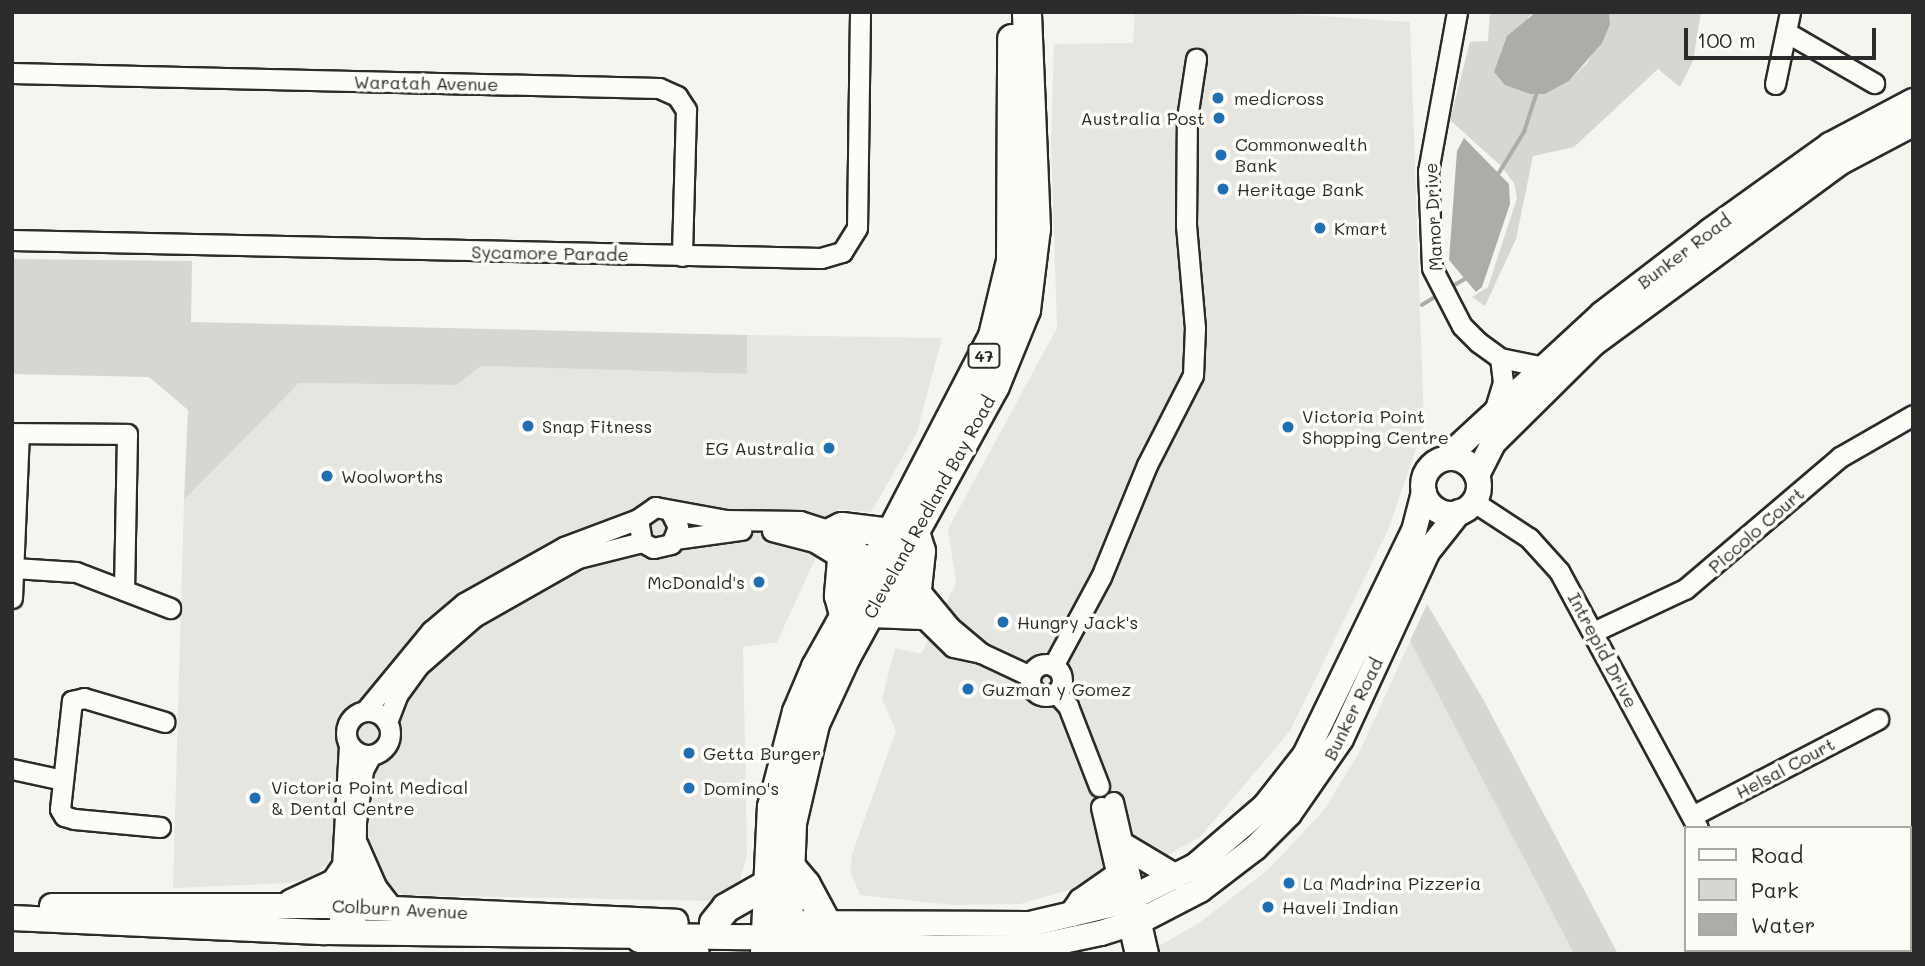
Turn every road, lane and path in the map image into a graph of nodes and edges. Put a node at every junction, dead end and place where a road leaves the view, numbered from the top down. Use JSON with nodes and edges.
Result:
{"nodes":[{"id":1,"x":860,"y":12,"type":"edge"},
{"id":2,"x":1014,"y":12,"type":"edge"},
{"id":3,"x":1027,"y":12,"type":"edge"},
{"id":4,"x":1457,"y":12,"type":"edge"},
{"id":5,"x":1790,"y":12,"type":"edge"},
{"id":6,"x":1786,"y":32,"type":"junction"},
{"id":7,"x":1196,"y":60,"type":"dead end"},
{"id":8,"x":12,"y":73,"type":"edge"},
{"id":9,"x":1874,"y":83,"type":"dead end"},
{"id":10,"x":1775,"y":85,"type":"dead end"},
{"id":11,"x":1913,"y":102,"type":"edge"},
{"id":12,"x":1913,"y":124,"type":"edge"},
{"id":13,"x":1835,"y":154,"type":"junction"},
{"id":14,"x":12,"y":240,"type":"edge"},
{"id":15,"x":682,"y":256,"type":"junction"},
{"id":16,"x":1500,"y":358,"type":"junction"},
{"id":17,"x":1545,"y":367,"type":"junction"},
{"id":18,"x":1913,"y":415,"type":"edge"},
{"id":19,"x":1492,"y":418,"type":"junction"},
{"id":20,"x":16,"y":433,"type":"edge"},
{"id":21,"x":1446,"y":458,"type":"junction"},
{"id":22,"x":1477,"y":475,"type":"junction"},
{"id":23,"x":1424,"y":492,"type":"junction"},
{"id":24,"x":1467,"y":507,"type":"junction"},
{"id":25,"x":670,"y":511,"type":"junction"},
{"id":26,"x":638,"y":519,"type":"junction"},
{"id":27,"x":830,"y":533,"type":"junction"},
{"id":28,"x":904,"y":534,"type":"junction"},
{"id":29,"x":675,"y":539,"type":"junction"},
{"id":30,"x":642,"y":542,"type":"junction"},
{"id":31,"x":842,"y":560,"type":"junction"},
{"id":32,"x":14,"y":568,"type":"junction"},
{"id":33,"x":888,"y":576,"type":"junction"},
{"id":34,"x":124,"y":590,"type":"junction"},
{"id":35,"x":12,"y":598,"type":"edge"},
{"id":36,"x":170,"y":608,"type":"dead end"},
{"id":37,"x":858,"y":614,"type":"junction"},
{"id":38,"x":922,"y":615,"type":"junction"},
{"id":39,"x":1593,"y":632,"type":"junction"},
{"id":40,"x":981,"y":653,"type":"junction"},
{"id":41,"x":1053,"y":666,"type":"junction"},
{"id":42,"x":1030,"y":676,"type":"junction"},
{"id":43,"x":1056,"y":693,"type":"junction"},
{"id":44,"x":365,"y":711,"type":"junction"},
{"id":45,"x":1878,"y":719,"type":"dead end"},
{"id":46,"x":165,"y":722,"type":"dead end"},
{"id":47,"x":387,"y":722,"type":"junction"},
{"id":48,"x":349,"y":746,"type":"junction"},
{"id":49,"x":370,"y":755,"type":"junction"},
{"id":50,"x":12,"y":769,"type":"edge"},
{"id":51,"x":63,"y":780,"type":"junction"},
{"id":52,"x":1107,"y":804,"type":"junction"},
{"id":53,"x":1695,"y":822,"type":"edge"},
{"id":54,"x":160,"y":827,"type":"dead end"},
{"id":55,"x":356,"y":845,"type":"junction"},
{"id":56,"x":1126,"y":846,"type":"junction"},
{"id":57,"x":790,"y":867,"type":"junction"},
{"id":58,"x":342,"y":870,"type":"junction"},
{"id":59,"x":1117,"y":876,"type":"junction"},
{"id":60,"x":1176,"y":877,"type":"junction"},
{"id":61,"x":768,"y":884,"type":"junction"},
{"id":62,"x":12,"y":905,"type":"edge"},
{"id":63,"x":288,"y":905,"type":"junction"},
{"id":64,"x":347,"y":906,"type":"junction"},
{"id":65,"x":390,"y":908,"type":"junction"},
{"id":66,"x":1132,"y":911,"type":"junction"},
{"id":67,"x":1070,"y":917,"type":"junction"},
{"id":68,"x":12,"y":918,"type":"edge"},
{"id":69,"x":714,"y":923,"type":"junction"},
{"id":70,"x":346,"y":932,"type":"junction"},
{"id":71,"x":640,"y":938,"type":"junction"},
{"id":72,"x":777,"y":939,"type":"edge"},
{"id":73,"x":823,"y":940,"type":"edge"},
{"id":74,"x":695,"y":954,"type":"edge"},
{"id":75,"x":1135,"y":954,"type":"edge"},
{"id":76,"x":1148,"y":954,"type":"edge"}],
"edges":[{"from":1,"to":15,"type":"street","name":"Sycamore Parade"},
{"from":2,"to":28,"type":"highway","name":"Cleveland Redland Bay Road","number":"47"},
{"from":3,"to":28,"type":"highway","name":"Cleveland Redland Bay Road","number":"47"},
{"from":4,"to":16,"type":"street","name":"Manor Drive"},
{"from":5,"to":6,"type":"street"},
{"from":6,"to":9,"type":"street"},
{"from":6,"to":10,"type":"street"},
{"from":7,"to":41,"type":"street"},
{"from":8,"to":15,"type":"street","name":"Waratah Avenue"},
{"from":11,"to":13,"type":"main road","name":"Bunker Road"},
{"from":12,"to":13,"type":"main road","name":"Bunker Road"},
{"from":13,"to":17,"type":"main road","name":"Bunker Road"},
{"from":13,"to":22,"type":"main road","name":"Bunker Road"},
{"from":14,"to":15,"type":"street","name":"Sycamore Parade"},
{"from":16,"to":17,"type":"street","name":"Manor Drive"},
{"from":16,"to":19,"type":"street"},
{"from":17,"to":19,"type":"main road","name":"Bunker Road"},
{"from":18,"to":39,"type":"street","name":"Piccolo Court"},
{"from":19,"to":21,"type":"main road","name":"Bunker Road"},
{"from":20,"to":32,"type":"street"},
{"from":20,"to":34,"type":"street"},
{"from":21,"to":22,"type":"main road"},
{"from":21,"to":23,"type":"main road"},
{"from":22,"to":24,"type":"main road"},
{"from":23,"to":24,"type":"main road"},
{"from":23,"to":60,"type":"main road","name":"Bunker Road"},
{"from":24,"to":39,"type":"street","name":"Intrepid Drive"},
{"from":24,"to":66,"type":"main road","name":"Bunker Road"},
{"from":25,"to":26,"type":"street"},
{"from":25,"to":27,"type":"street"},
{"from":25,"to":29,"type":"street"},
{"from":26,"to":30,"type":"street"},
{"from":26,"to":44,"type":"street"},
{"from":27,"to":28,"type":"highway"},
{"from":27,"to":33,"type":"street"},
{"from":28,"to":33,"type":"highway","name":"Cleveland Redland Bay Road","number":"47"},
{"from":28,"to":33,"type":"highway"},
{"from":29,"to":30,"type":"street"},
{"from":29,"to":31,"type":"street"},
{"from":30,"to":47,"type":"street"},
{"from":31,"to":33,"type":"street"},
{"from":31,"to":37,"type":"highway"},
{"from":32,"to":34,"type":"street"},
{"from":32,"to":35,"type":"street"},
{"from":33,"to":37,"type":"highway","name":"Cleveland Redland Bay Road","number":"47"},
{"from":33,"to":38,"type":"street"},
{"from":33,"to":40,"type":"street"},
{"from":34,"to":36,"type":"street"},
{"from":37,"to":38,"type":"highway"},
{"from":37,"to":57,"type":"highway","name":"Cleveland Redland Bay Road","number":"47"},
{"from":37,"to":61,"type":"highway","name":"Cleveland Redland Bay Road","number":"47"},
{"from":38,"to":40,"type":"street"},
{"from":39,"to":53,"type":"street","name":"Intrepid Drive"},
{"from":40,"to":42,"type":"street"},
{"from":41,"to":42,"type":"street"},
{"from":41,"to":43,"type":"street"},
{"from":42,"to":43,"type":"street"},
{"from":43,"to":52,"type":"street"},
{"from":44,"to":47,"type":"street"},
{"from":44,"to":48,"type":"street"},
{"from":45,"to":53,"type":"street","name":"Helsal Court"},
{"from":46,"to":51,"type":"street"},
{"from":47,"to":49,"type":"street"},
{"from":48,"to":49,"type":"street"},
{"from":48,"to":58,"type":"street"},
{"from":49,"to":55,"type":"street"},
{"from":50,"to":51,"type":"street"},
{"from":51,"to":54,"type":"street"},
{"from":52,"to":56,"type":"street"},
{"from":52,"to":59,"type":"street"},
{"from":55,"to":64,"type":"street"},
{"from":55,"to":65,"type":"main road"},
{"from":56,"to":60,"type":"main road"},
{"from":56,"to":66,"type":"street"},
{"from":57,"to":72,"type":"highway","name":"Cleveland Redland Bay Road","number":"47"},
{"from":57,"to":73,"type":"highway"},
{"from":58,"to":63,"type":"main road"},
{"from":58,"to":64,"type":"street"},
{"from":59,"to":66,"type":"street"},
{"from":59,"to":67,"type":"main road"},
{"from":60,"to":66,"type":"main road","name":"Bunker Road"},
{"from":61,"to":69,"type":"highway"},
{"from":61,"to":72,"type":"highway","name":"Cleveland Redland Bay Road","number":"47"},
{"from":62,"to":63,"type":"main road","name":"Colburn Avenue"},
{"from":63,"to":64,"type":"main road","name":"Colburn Avenue"},
{"from":64,"to":65,"type":"main road","name":"Colburn Avenue"},
{"from":64,"to":70,"type":"street"},
{"from":65,"to":69,"type":"main road","name":"Colburn Avenue"},
{"from":66,"to":67,"type":"main road","name":"Bunker Road"},
{"from":66,"to":73,"type":"main road","name":"Bunker Road"},
{"from":66,"to":75,"type":"street"},
{"from":66,"to":76,"type":"street"},
{"from":67,"to":73,"type":"main road","name":"Bunker Road"},
{"from":68,"to":70,"type":"main road","name":"Colburn Avenue"},
{"from":69,"to":72,"type":"main road","name":"Colburn Avenue"},
{"from":70,"to":71,"type":"main road","name":"Colburn Avenue"},
{"from":71,"to":72,"type":"main road","name":"Colburn Avenue"},
{"from":71,"to":74,"type":"highway"},
{"from":72,"to":73,"type":"main road","name":"Bunker Road"}]}
